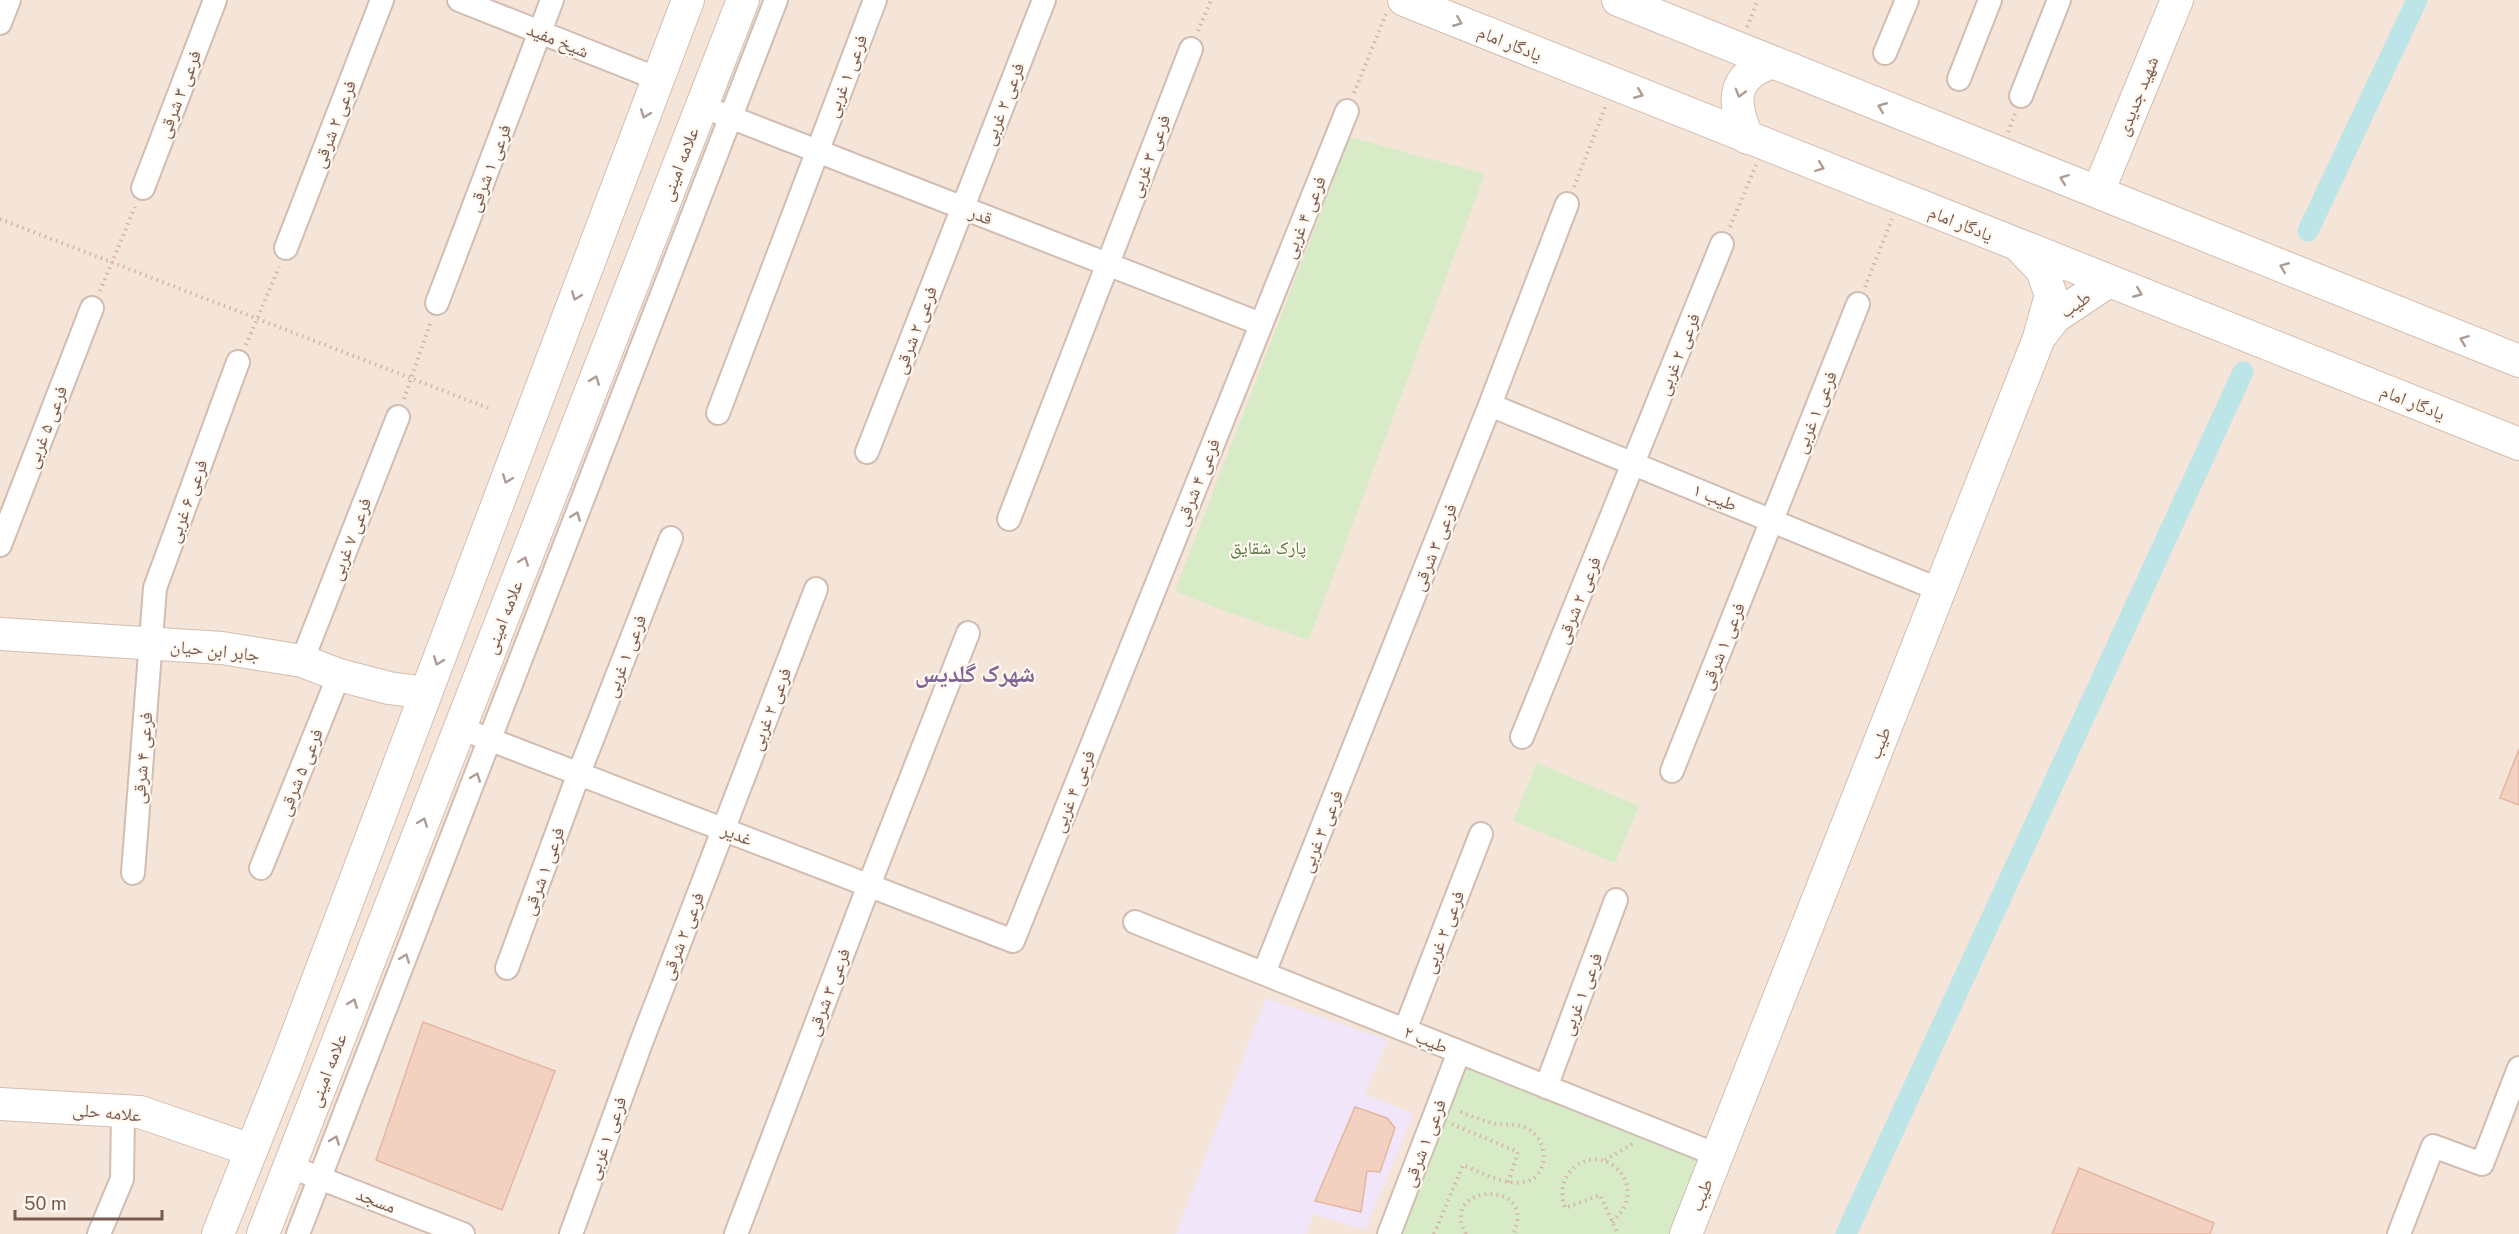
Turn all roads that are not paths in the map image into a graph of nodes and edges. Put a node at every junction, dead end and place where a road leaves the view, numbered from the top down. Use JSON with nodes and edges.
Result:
{"nodes":[{"id":1,"x":9,"y":0,"type":"edge"},
{"id":2,"x":215,"y":0,"type":"edge"},
{"id":3,"x":382,"y":0,"type":"edge"},
{"id":4,"x":459,"y":0,"type":"edge"},
{"id":5,"x":552,"y":0,"type":"edge"},
{"id":6,"x":688,"y":0,"type":"edge"},
{"id":7,"x":743,"y":0,"type":"edge"},
{"id":8,"x":776,"y":0,"type":"edge"},
{"id":9,"x":875,"y":0,"type":"edge"},
{"id":10,"x":1044,"y":0,"type":"edge"},
{"id":11,"x":1618,"y":0,"type":"edge"},
{"id":12,"x":1907,"y":0,"type":"edge"},
{"id":13,"x":1990,"y":0,"type":"edge"},
{"id":14,"x":2059,"y":0,"type":"edge"},
{"id":15,"x":2177,"y":0,"type":"edge"},
{"id":16,"x":1395,"y":6,"type":"edge"},
{"id":17,"x":0,"y":23,"type":"edge"},
{"id":18,"x":540,"y":33,"type":"junction"},
{"id":19,"x":1191,"y":49,"type":"road end"},
{"id":20,"x":1885,"y":53,"type":"dead end"},
{"id":21,"x":1773,"y":62,"type":"junction"},
{"id":22,"x":658,"y":79,"type":"junction"},
{"id":23,"x":1959,"y":79,"type":"dead end"},
{"id":24,"x":2021,"y":96,"type":"road end"},
{"id":25,"x":702,"y":106,"type":"junction"},
{"id":26,"x":1347,"y":111,"type":"road end"},
{"id":27,"x":731,"y":118,"type":"junction"},
{"id":28,"x":1756,"y":142,"type":"junction"},
{"id":29,"x":818,"y":151,"type":"junction"},
{"id":30,"x":143,"y":188,"type":"road end"},
{"id":31,"x":2098,"y":192,"type":"junction"},
{"id":32,"x":1567,"y":204,"type":"road end"},
{"id":33,"x":963,"y":208,"type":"junction"},
{"id":34,"x":1722,"y":244,"type":"road end"},
{"id":35,"x":2019,"y":245,"type":"junction"},
{"id":36,"x":286,"y":248,"type":"road end"},
{"id":37,"x":591,"y":255,"type":"junction"},
{"id":38,"x":1107,"y":264,"type":"junction"},
{"id":39,"x":636,"y":274,"type":"junction"},
{"id":40,"x":2109,"y":281,"type":"junction"},
{"id":41,"x":437,"y":303,"type":"road end"},
{"id":42,"x":1858,"y":304,"type":"road end"},
{"id":43,"x":92,"y":308,"type":"road end"},
{"id":44,"x":1261,"y":324,"type":"junction"},
{"id":45,"x":2039,"y":338,"type":"junction"},
{"id":46,"x":2519,"y":361,"type":"edge"},
{"id":47,"x":238,"y":362,"type":"road end"},
{"id":48,"x":1490,"y":405,"type":"junction"},
{"id":49,"x":718,"y":413,"type":"dead end"},
{"id":50,"x":398,"y":417,"type":"road end"},
{"id":51,"x":2519,"y":444,"type":"edge"},
{"id":52,"x":867,"y":452,"type":"dead end"},
{"id":53,"x":1633,"y":464,"type":"junction"},
{"id":54,"x":1009,"y":519,"type":"dead end"},
{"id":55,"x":1772,"y":520,"type":"junction"},
{"id":56,"x":671,"y":538,"type":"dead end"},
{"id":57,"x":0,"y":545,"type":"edge"},
{"id":58,"x":816,"y":589,"type":"dead end"},
{"id":59,"x":1940,"y":590,"type":"junction"},
{"id":60,"x":968,"y":633,"type":"dead end"},
{"id":61,"x":0,"y":634,"type":"edge"},
{"id":62,"x":1133,"y":641,"type":"joint"},
{"id":63,"x":151,"y":644,"type":"junction"},
{"id":64,"x":302,"y":661,"type":"junction"},
{"id":65,"x":339,"y":675,"type":"junction"},
{"id":66,"x":1377,"y":689,"type":"joint"},
{"id":67,"x":426,"y":693,"type":"junction"},
{"id":68,"x":460,"y":728,"type":"junction"},
{"id":69,"x":1522,"y":737,"type":"dead end"},
{"id":70,"x":490,"y":739,"type":"junction"},
{"id":71,"x":1672,"y":771,"type":"dead end"},
{"id":72,"x":579,"y":773,"type":"junction"},
{"id":73,"x":724,"y":829,"type":"junction"},
{"id":74,"x":1481,"y":834,"type":"dead end"},
{"id":75,"x":261,"y":868,"type":"dead end"},
{"id":76,"x":133,"y":873,"type":"dead end"},
{"id":77,"x":868,"y":885,"type":"junction"},
{"id":78,"x":1616,"y":900,"type":"dead end"},
{"id":79,"x":1136,"y":922,"type":"dead end"},
{"id":80,"x":1013,"y":941,"type":"joint"},
{"id":81,"x":507,"y":968,"type":"dead end"},
{"id":82,"x":1264,"y":974,"type":"junction"},
{"id":83,"x":1405,"y":1030,"type":"junction"},
{"id":84,"x":641,"y":1043,"type":"joint"},
{"id":85,"x":1459,"y":1052,"type":"junction"},
{"id":86,"x":2519,"y":1068,"type":"edge"},
{"id":87,"x":1546,"y":1087,"type":"junction"},
{"id":88,"x":0,"y":1104,"type":"edge"},
{"id":89,"x":123,"y":1112,"type":"junction"},
{"id":90,"x":251,"y":1150,"type":"junction"},
{"id":91,"x":1717,"y":1155,"type":"junction"},
{"id":92,"x":290,"y":1166,"type":"junction"},
{"id":93,"x":320,"y":1178,"type":"junction"},
{"id":94,"x":411,"y":1225,"type":"edge"},
{"id":95,"x":99,"y":1234,"type":"edge"},
{"id":96,"x":218,"y":1234,"type":"edge"},
{"id":97,"x":263,"y":1234,"type":"edge"},
{"id":98,"x":298,"y":1234,"type":"edge"},
{"id":99,"x":463,"y":1234,"type":"edge"},
{"id":100,"x":570,"y":1234,"type":"edge"},
{"id":101,"x":736,"y":1234,"type":"edge"},
{"id":102,"x":1389,"y":1234,"type":"edge"},
{"id":103,"x":1686,"y":1234,"type":"edge"},
{"id":104,"x":2399,"y":1234,"type":"edge"}],
"edges":[{"from":1,"to":17,"type":"street"},
{"from":2,"to":30,"type":"street","name":"فرعی ۳ شرقی"},
{"from":3,"to":36,"type":"street","name":"فرعی ۲ شرقی"},
{"from":4,"to":18,"type":"street","name":"شیخ مفید"},
{"from":5,"to":18,"type":"street"},
{"from":6,"to":22,"type":"main road"},
{"from":7,"to":25,"type":"main road","name":"علامه امینی"},
{"from":8,"to":27,"type":"street"},
{"from":9,"to":29,"type":"street","name":"فرعی ۱ غربی"},
{"from":10,"to":33,"type":"street","name":"فرعی ۲ غربی"},
{"from":11,"to":21,"type":"main road"},
{"from":12,"to":20,"type":"street"},
{"from":13,"to":23,"type":"street"},
{"from":14,"to":24,"type":"street"},
{"from":15,"to":31,"type":"main road","name":"شهید جدیدی"},
{"from":16,"to":28,"type":"main road","name":"یادگار امام","one_way":true},
{"from":18,"to":22,"type":"street","name":"شیخ مفید"},
{"from":18,"to":41,"type":"street","name":"فرعی ۱ شرقی"},
{"from":19,"to":38,"type":"street","name":"فرعی ۳ غربی"},
{"from":21,"to":28,"type":"main road","one_way":true},
{"from":31,"to":21,"type":"main road","one_way":true},
{"from":22,"to":37,"type":"main road","one_way":true},
{"from":25,"to":27,"type":"street","name":"قدر"},
{"from":25,"to":39,"type":"main road","name":"علامه امینی"},
{"from":26,"to":44,"type":"street","name":"فرعی ۴ غربی"},
{"from":27,"to":29,"type":"street","name":"قدر"},
{"from":70,"to":27,"type":"street","one_way":true},
{"from":28,"to":35,"type":"main road","name":"یادگار امام","one_way":true},
{"from":29,"to":33,"type":"street","name":"قدر"},
{"from":29,"to":49,"type":"street"},
{"from":46,"to":31,"type":"main road","one_way":true},
{"from":32,"to":48,"type":"street"},
{"from":33,"to":38,"type":"street","name":"قدر"},
{"from":33,"to":52,"type":"street","name":"فرعی ۲ شرقی"},
{"from":34,"to":53,"type":"street","name":"فرعی ۲ غربی"},
{"from":35,"to":40,"type":"main road","name":"یادگار امام"},
{"from":35,"to":45,"type":"main road"},
{"from":37,"to":39,"type":"main road"},
{"from":37,"to":67,"type":"main road","one_way":true},
{"from":38,"to":44,"type":"street","name":"قدر"},
{"from":38,"to":54,"type":"street"},
{"from":68,"to":39,"type":"main road","name":"علامه امینی","one_way":true},
{"from":40,"to":45,"type":"main road","name":"طیب"},
{"from":40,"to":51,"type":"main road","name":"یادگار امام","one_way":true},
{"from":42,"to":55,"type":"street","name":"فرعی ۱ غربی"},
{"from":43,"to":57,"type":"street","name":"فرعی ۵ غربی"},
{"from":44,"to":62,"type":"street","name":"فرعی ۴ شرقی"},
{"from":45,"to":59,"type":"main road","name":"طیب"},
{"from":47,"to":63,"type":"street","name":"فرعی ۶ غربی"},
{"from":48,"to":53,"type":"street","name":"طیب ۱"},
{"from":48,"to":66,"type":"street","name":"فرعی ۳ شرقی"},
{"from":50,"to":64,"type":"street","name":"فرعی ۷ غربی"},
{"from":53,"to":55,"type":"street","name":"طیب ۱"},
{"from":53,"to":69,"type":"street","name":"فرعی ۲ شرقی"},
{"from":55,"to":59,"type":"street","name":"طیب ۱"},
{"from":55,"to":71,"type":"street","name":"فرعی ۱ شرقی"},
{"from":56,"to":72,"type":"street","name":"فرعی ۱ غربی"},
{"from":58,"to":73,"type":"street","name":"فرعی ۲ غربی"},
{"from":59,"to":91,"type":"main road","name":"طیب"},
{"from":60,"to":77,"type":"street"},
{"from":61,"to":63,"type":"main road","name":"جابر ابن حیان"},
{"from":62,"to":80,"type":"street","name":"فرعی ۴ غربی"},
{"from":63,"to":64,"type":"main road","name":"جابر ابن حیان"},
{"from":63,"to":76,"type":"street","name":"فرعی ۴ شرقی"},
{"from":64,"to":65,"type":"main road","name":"جابر ابن حیان"},
{"from":65,"to":67,"type":"main road","name":"جابر ابن حیان"},
{"from":65,"to":75,"type":"street","name":"فرعی ۵ شرقی"},
{"from":66,"to":82,"type":"street","name":"فرعی ۳ غربی"},
{"from":67,"to":90,"type":"main road"},
{"from":68,"to":70,"type":"street","name":"غدیر"},
{"from":92,"to":68,"type":"main road","name":"علامه امینی","one_way":true},
{"from":70,"to":72,"type":"street","name":"غدیر"},
{"from":93,"to":70,"type":"street","one_way":true},
{"from":72,"to":73,"type":"street","name":"غدیر"},
{"from":72,"to":81,"type":"street","name":"فرعی ۱ شرقی"},
{"from":73,"to":77,"type":"street","name":"غدیر"},
{"from":73,"to":84,"type":"street","name":"فرعی ۲ شرقی"},
{"from":74,"to":83,"type":"street","name":"فرعی ۲ غربی"},
{"from":77,"to":80,"type":"street","name":"غدیر"},
{"from":77,"to":101,"type":"street","name":"فرعی ۳ شرقی"},
{"from":78,"to":87,"type":"street","name":"فرعی ۱ غربی"},
{"from":79,"to":82,"type":"street","name":"طیب ۲"},
{"from":82,"to":83,"type":"street","name":"طیب ۲"},
{"from":83,"to":85,"type":"street","name":"طیب ۲"},
{"from":84,"to":100,"type":"street","name":"فرعی ۱ غربی"},
{"from":85,"to":87,"type":"street","name":"طیب ۲"},
{"from":85,"to":102,"type":"street","name":"فرعی ۱ شرقی"},
{"from":86,"to":104,"type":"street"},
{"from":87,"to":91,"type":"street","name":"طیب ۲"},
{"from":88,"to":89,"type":"main road","name":"علامه حلی"},
{"from":89,"to":90,"type":"main road","name":"علامه حلی"},
{"from":89,"to":95,"type":"street"},
{"from":90,"to":96,"type":"main road"},
{"from":91,"to":103,"type":"main road","name":"طیب"},
{"from":92,"to":93,"type":"street","name":"مسجد"},
{"from":92,"to":97,"type":"main road","name":"علامه امینی"},
{"from":93,"to":94,"type":"street","name":"مسجد"},
{"from":93,"to":98,"type":"street"},
{"from":94,"to":99,"type":"street","name":"مسجد"}]}
